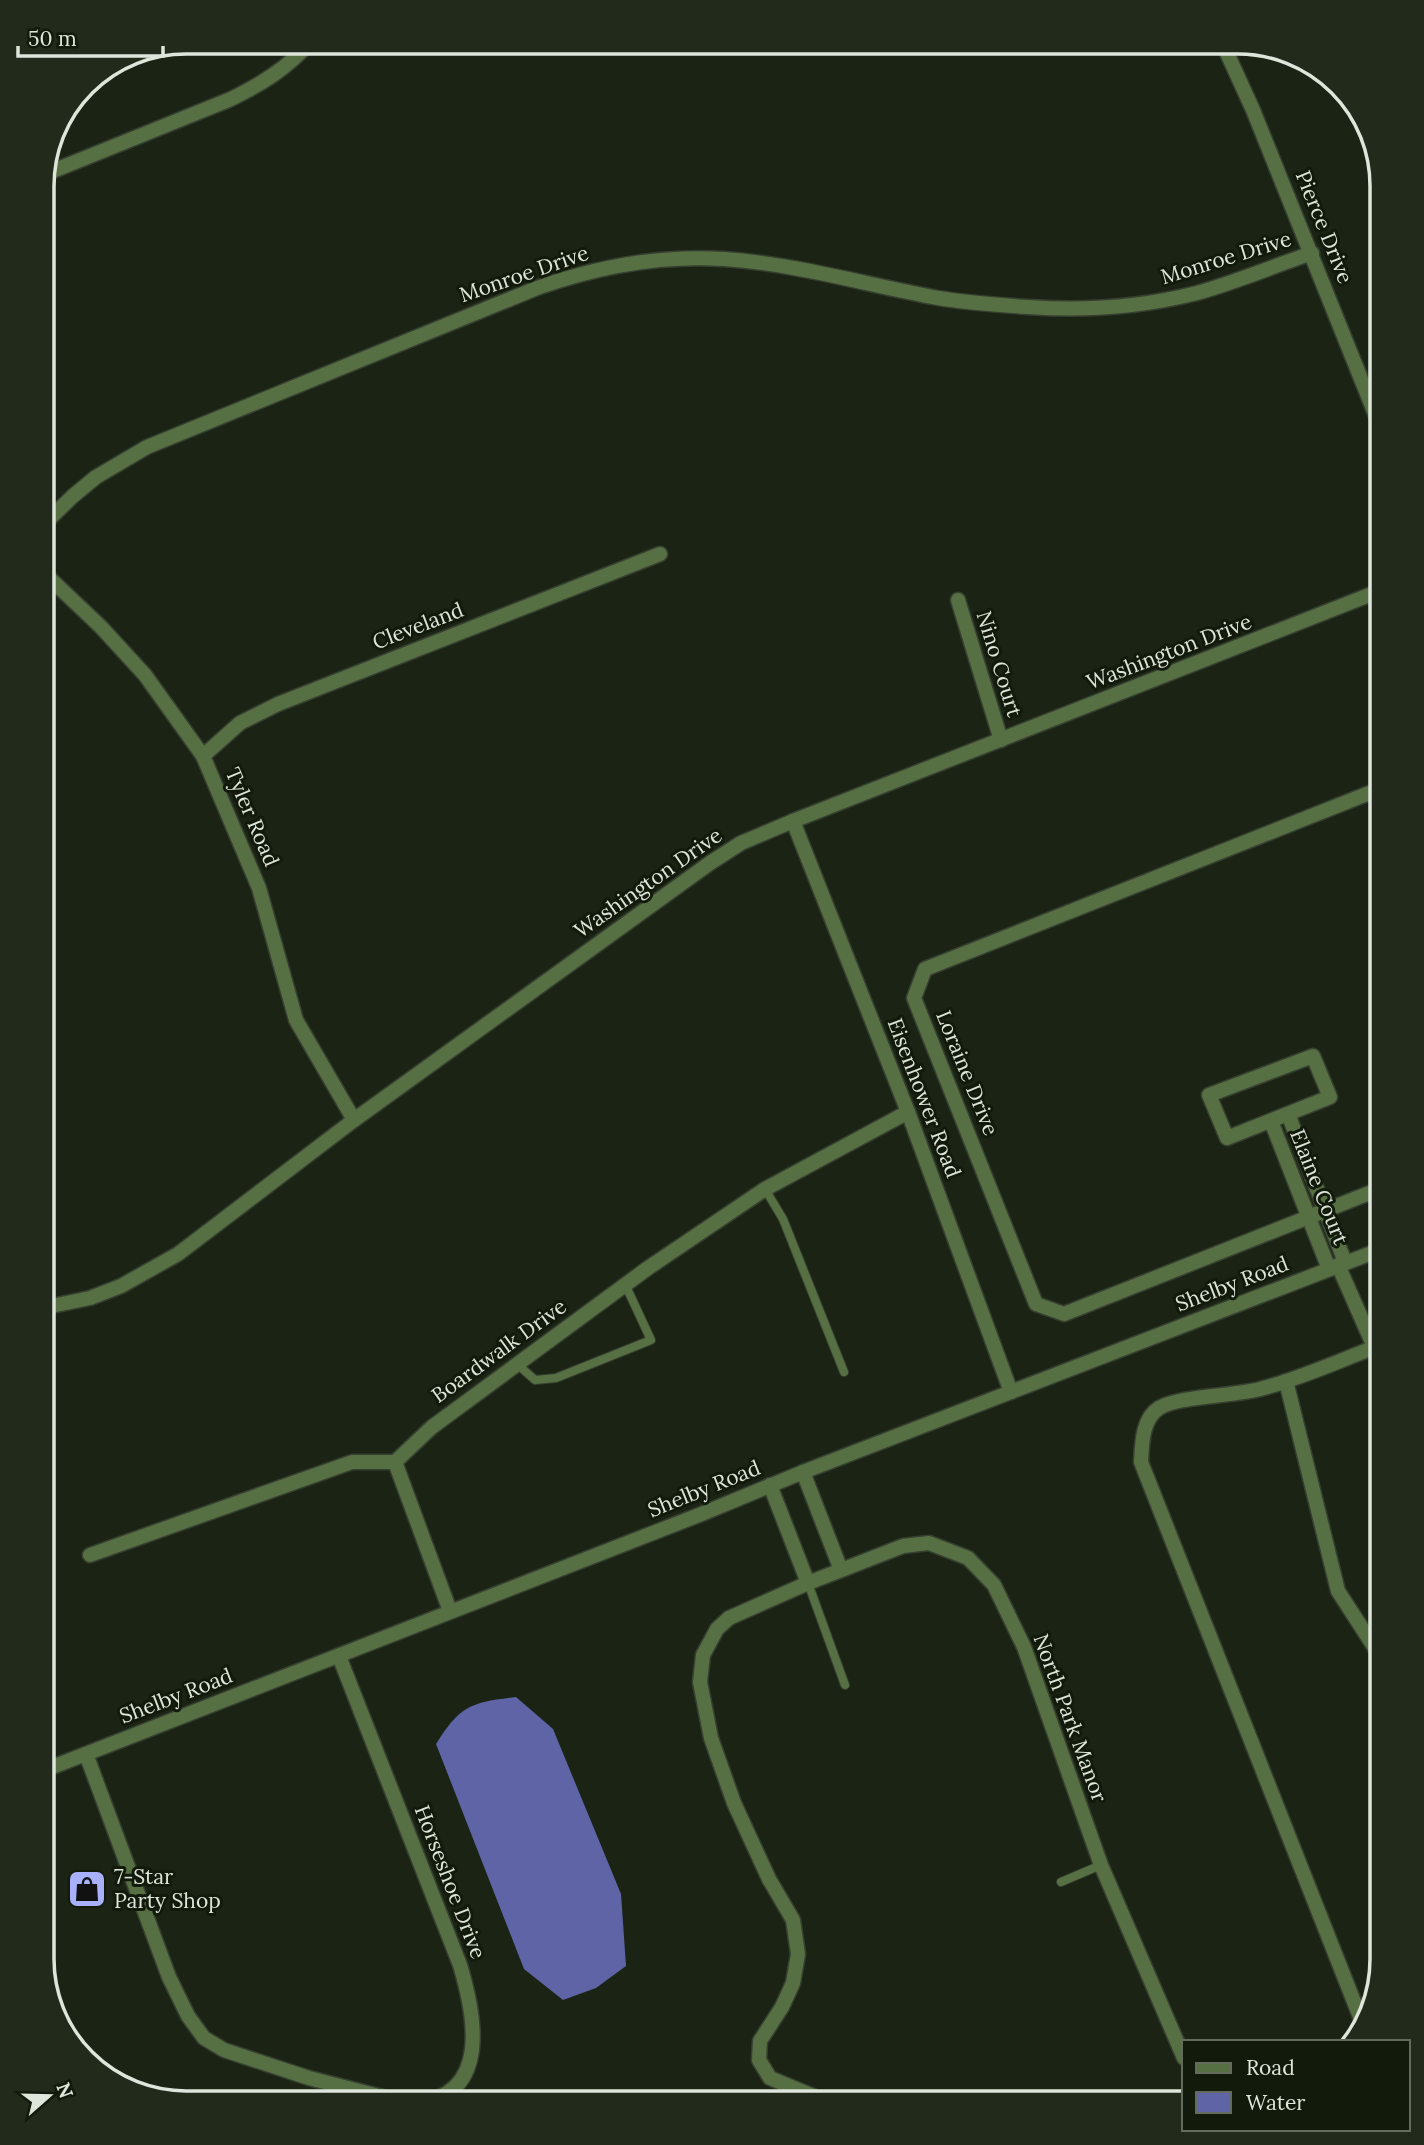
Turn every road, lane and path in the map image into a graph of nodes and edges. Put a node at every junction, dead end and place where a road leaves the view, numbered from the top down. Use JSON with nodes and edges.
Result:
{"nodes":[{"id":1,"x":297,"y":54,"type":"edge"},
{"id":2,"x":1228,"y":55,"type":"edge"},
{"id":3,"x":55,"y":170,"type":"edge"},
{"id":4,"x":1312,"y":253,"type":"junction"},
{"id":5,"x":1370,"y":400,"type":"edge"},
{"id":6,"x":55,"y":513,"type":"edge"},
{"id":7,"x":660,"y":554,"type":"dead end"},
{"id":8,"x":55,"y":583,"type":"edge"},
{"id":9,"x":1370,"y":595,"type":"edge"},
{"id":10,"x":958,"y":600,"type":"dead end"},
{"id":11,"x":1001,"y":740,"type":"junction"},
{"id":12,"x":203,"y":755,"type":"junction"},
{"id":13,"x":1370,"y":793,"type":"edge"},
{"id":14,"x":793,"y":821,"type":"junction"},
{"id":15,"x":908,"y":1112,"type":"junction"},
{"id":16,"x":1288,"y":1114,"type":"junction"},
{"id":17,"x":354,"y":1120,"type":"junction"},
{"id":18,"x":1270,"y":1121,"type":"junction"},
{"id":19,"x":765,"y":1189,"type":"junction"},
{"id":20,"x":1370,"y":1193,"type":"edge"},
{"id":21,"x":1326,"y":1211,"type":"junction"},
{"id":22,"x":1309,"y":1217,"type":"junction"},
{"id":23,"x":1370,"y":1254,"type":"edge"},
{"id":24,"x":1337,"y":1266,"type":"junction"},
{"id":25,"x":625,"y":1284,"type":"junction"},
{"id":26,"x":54,"y":1305,"type":"edge"},
{"id":27,"x":1370,"y":1331,"type":"edge"},
{"id":28,"x":1370,"y":1348,"type":"edge"},
{"id":29,"x":517,"y":1364,"type":"junction"},
{"id":30,"x":844,"y":1372,"type":"dead end"},
{"id":31,"x":1286,"y":1381,"type":"junction"},
{"id":32,"x":1011,"y":1392,"type":"junction"},
{"id":33,"x":395,"y":1462,"type":"junction"},
{"id":34,"x":803,"y":1472,"type":"junction"},
{"id":35,"x":771,"y":1485,"type":"junction"},
{"id":36,"x":90,"y":1555,"type":"dead end"},
{"id":37,"x":841,"y":1570,"type":"junction"},
{"id":38,"x":808,"y":1583,"type":"junction"},
{"id":39,"x":450,"y":1611,"type":"junction"},
{"id":40,"x":1370,"y":1640,"type":"edge"},
{"id":41,"x":340,"y":1656,"type":"junction"},
{"id":42,"x":845,"y":1685,"type":"dead end"},
{"id":43,"x":86,"y":1754,"type":"junction"},
{"id":44,"x":54,"y":1767,"type":"edge"},
{"id":45,"x":1101,"y":1865,"type":"junction"},
{"id":46,"x":1060,"y":1882,"type":"dead end"},
{"id":47,"x":1358,"y":2013,"type":"edge"},
{"id":48,"x":1182,"y":2053,"type":"edge"},
{"id":49,"x":356,"y":2090,"type":"edge"},
{"id":50,"x":453,"y":2090,"type":"edge"},
{"id":51,"x":800,"y":2091,"type":"edge"}],
"edges":[{"from":1,"to":3,"type":"street"},
{"from":2,"to":4,"type":"street","name":"Pierce Drive"},
{"from":4,"to":5,"type":"street","name":"Pierce Drive"},
{"from":4,"to":6,"type":"street","name":"Monroe Drive"},
{"from":7,"to":12,"type":"street","name":"Cleveland"},
{"from":8,"to":12,"type":"street","name":"Tyler Road"},
{"from":9,"to":11,"type":"street","name":"Washington Drive"},
{"from":10,"to":11,"type":"street","name":"Nino Court"},
{"from":11,"to":14,"type":"street","name":"Washington Drive"},
{"from":12,"to":17,"type":"street","name":"Tyler Road"},
{"from":13,"to":22,"type":"street","name":"Loraine Drive"},
{"from":14,"to":15,"type":"street","name":"Eisenhower Road"},
{"from":14,"to":17,"type":"street","name":"Washington Drive"},
{"from":15,"to":19,"type":"street","name":"Boardwalk Drive"},
{"from":15,"to":32,"type":"street","name":"Eisenhower Road"},
{"from":16,"to":18,"type":"street","name":"Elaine Court"},
{"from":16,"to":18,"type":"street","name":"Elaine Court"},
{"from":16,"to":21,"type":"street","name":"Elaine Court"},
{"from":17,"to":26,"type":"street","name":"Washington Drive"},
{"from":18,"to":22,"type":"street","name":"Elaine Court"},
{"from":19,"to":25,"type":"street","name":"Boardwalk Drive"},
{"from":19,"to":30,"type":"lane"},
{"from":20,"to":21,"type":"street","name":"Loraine Drive"},
{"from":21,"to":22,"type":"street","name":"Loraine Drive"},
{"from":21,"to":24,"type":"street","name":"Elaine Court"},
{"from":22,"to":24,"type":"street","name":"Elaine Court"},
{"from":23,"to":24,"type":"street","name":"Shelby Road"},
{"from":24,"to":27,"type":"street"},
{"from":24,"to":32,"type":"street","name":"Shelby Road"},
{"from":25,"to":29,"type":"street","name":"Boardwalk Drive"},
{"from":25,"to":29,"type":"lane"},
{"from":28,"to":31,"type":"street"},
{"from":29,"to":33,"type":"street","name":"Boardwalk Drive"},
{"from":31,"to":40,"type":"street"},
{"from":31,"to":47,"type":"street"},
{"from":32,"to":34,"type":"street","name":"Shelby Road"},
{"from":33,"to":36,"type":"street"},
{"from":33,"to":39,"type":"street"},
{"from":34,"to":35,"type":"street","name":"Shelby Road"},
{"from":34,"to":37,"type":"street"},
{"from":35,"to":38,"type":"street"},
{"from":35,"to":39,"type":"street","name":"Shelby Road"},
{"from":37,"to":38,"type":"street","name":"North Park Manor"},
{"from":37,"to":45,"type":"street","name":"North Park Manor"},
{"from":38,"to":42,"type":"lane"},
{"from":38,"to":51,"type":"street","name":"North Park Manor"},
{"from":39,"to":41,"type":"street","name":"Shelby Road"},
{"from":41,"to":43,"type":"street","name":"Shelby Road"},
{"from":41,"to":50,"type":"street","name":"Horseshoe Drive"},
{"from":43,"to":44,"type":"street","name":"Shelby Road"},
{"from":43,"to":49,"type":"street"},
{"from":45,"to":46,"type":"lane"},
{"from":45,"to":48,"type":"street","name":"North Park Manor"}]}
